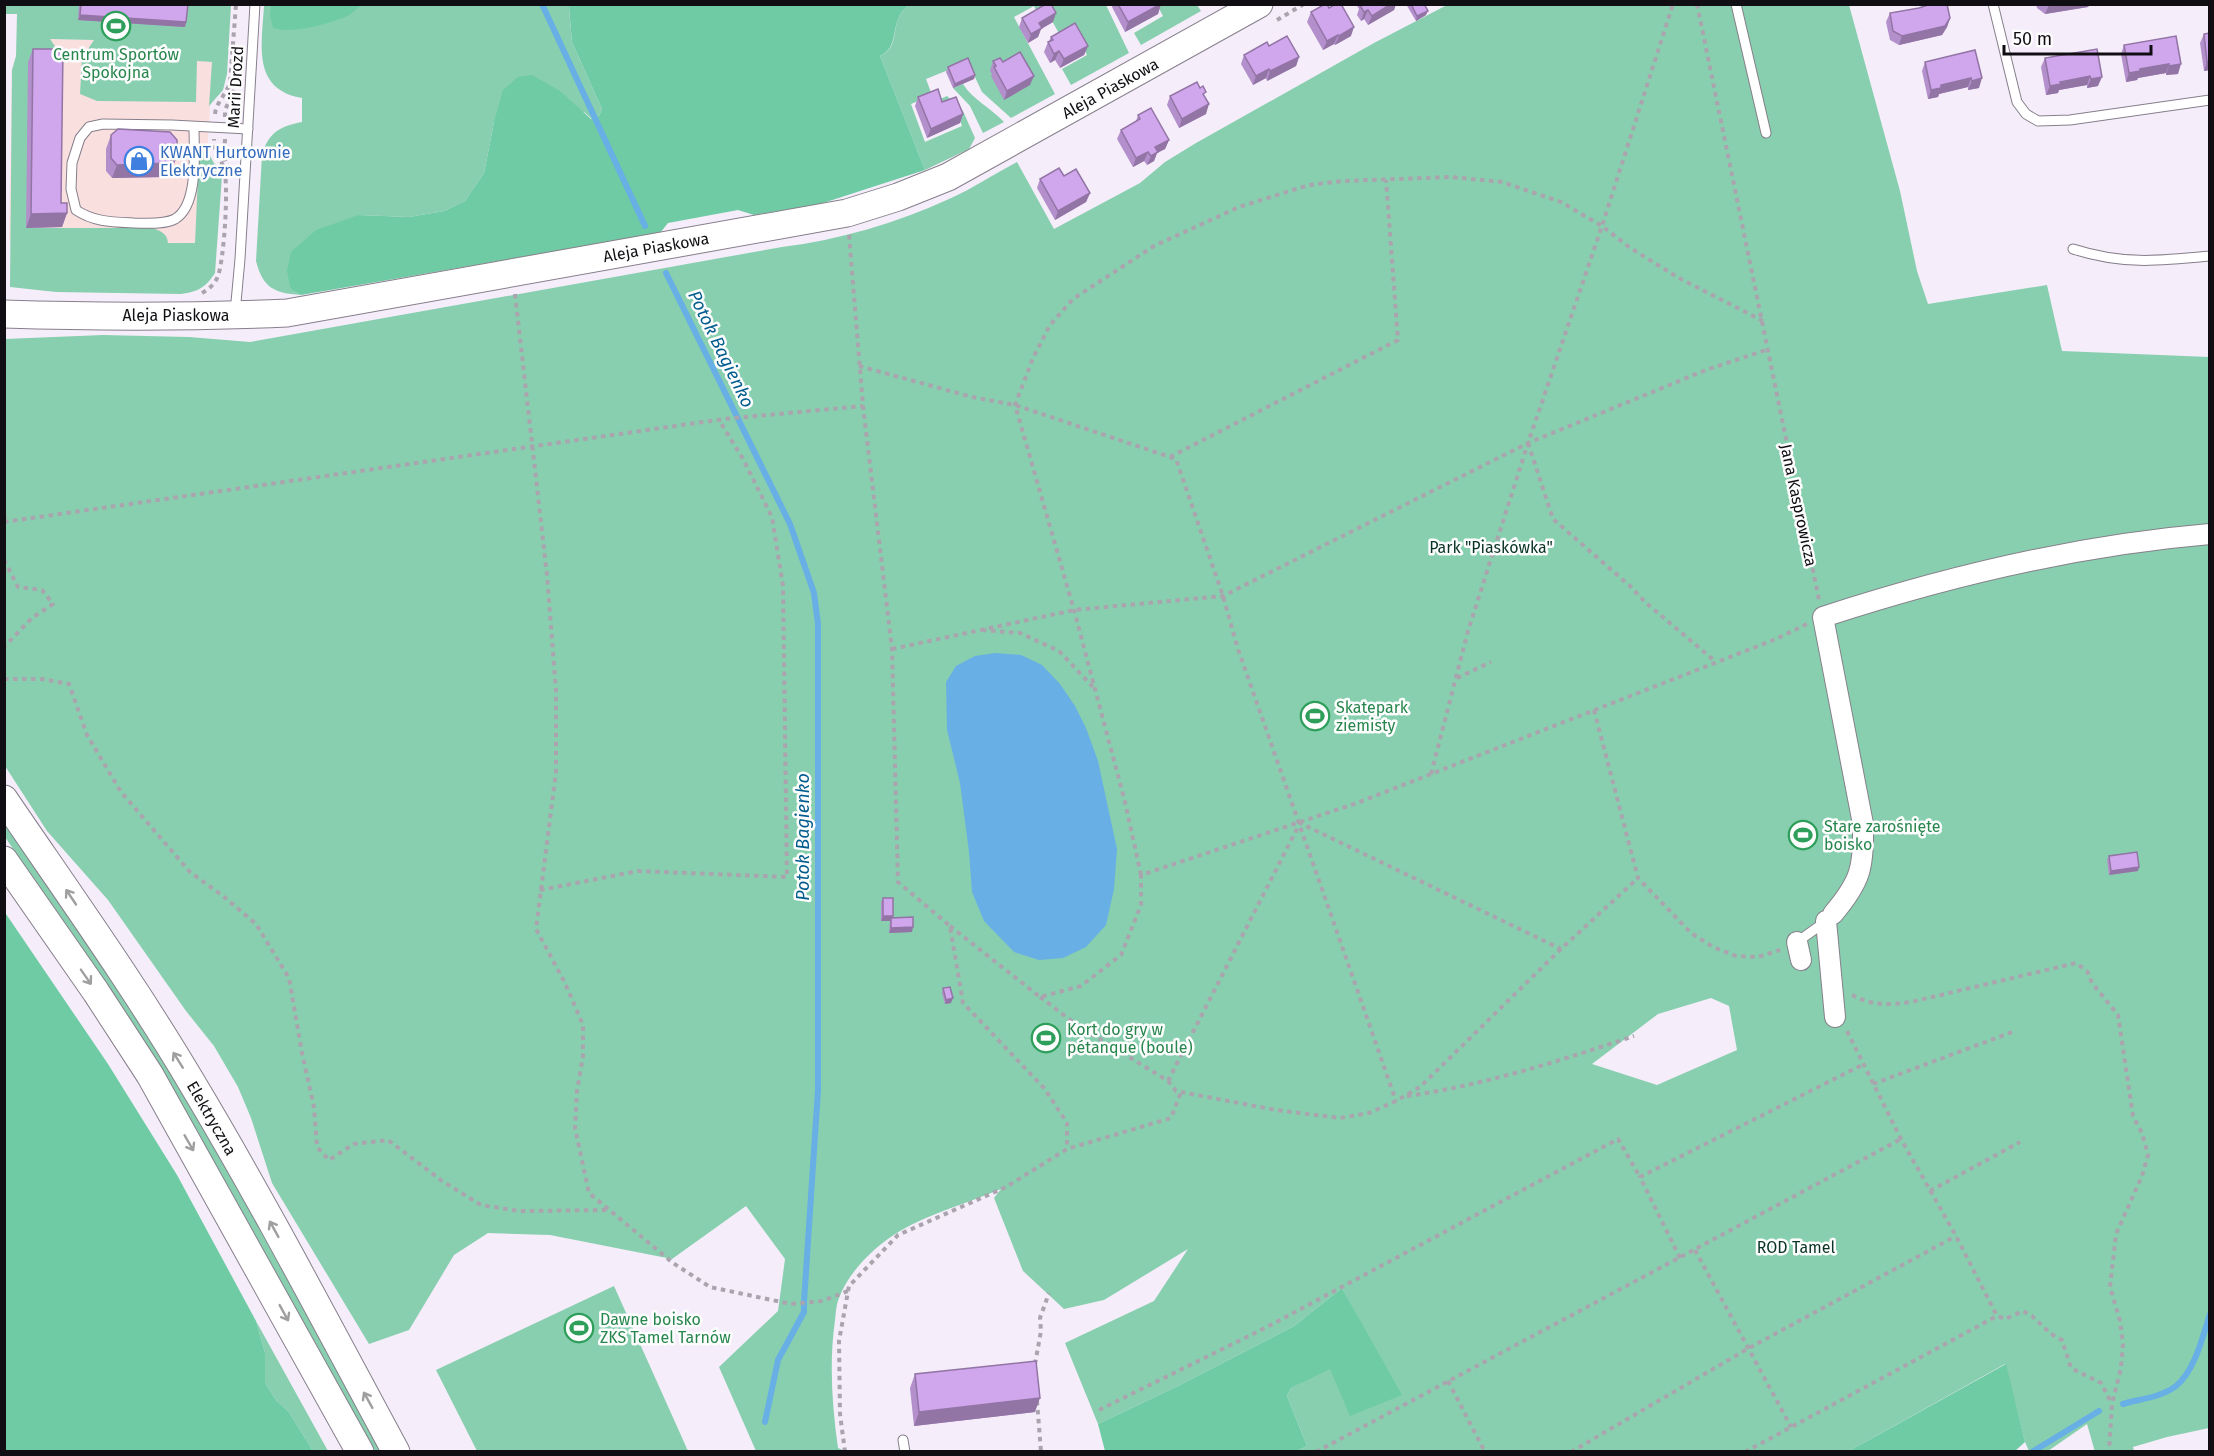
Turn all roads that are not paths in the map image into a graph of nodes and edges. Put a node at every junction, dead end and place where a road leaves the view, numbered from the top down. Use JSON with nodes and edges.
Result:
{"nodes":[{"id":1,"x":255,"y":4,"type":"edge"},
{"id":2,"x":1259,"y":4,"type":"edge"},
{"id":3,"x":1736,"y":4,"type":"edge"},
{"id":4,"x":1994,"y":4,"type":"edge"},
{"id":5,"x":2210,"y":100,"type":"edge"},
{"id":6,"x":194,"y":127,"type":"junction"},
{"id":7,"x":248,"y":129,"type":"junction"},
{"id":8,"x":1766,"y":133,"type":"dead end"},
{"id":9,"x":2073,"y":249,"type":"dead end"},
{"id":10,"x":2210,"y":256,"type":"edge"},
{"id":11,"x":4,"y":314,"type":"edge"},
{"id":12,"x":234,"y":315,"type":"junction"},
{"id":13,"x":2210,"y":534,"type":"edge"},
{"id":14,"x":4,"y":799,"type":"edge"},
{"id":15,"x":4,"y":860,"type":"edge"},
{"id":16,"x":1830,"y":918,"type":"junction"},
{"id":17,"x":1799,"y":951,"type":"road end"},
{"id":18,"x":1839,"y":1020,"type":"road end"},
{"id":19,"x":903,"y":1440,"type":"dead end"},
{"id":20,"x":360,"y":1452,"type":"edge"},
{"id":21,"x":396,"y":1452,"type":"edge"},
{"id":22,"x":905,"y":1452,"type":"edge"}],
"edges":[{"from":1,"to":7,"type":"lane","name":"Marii Drozd"},
{"from":2,"to":12,"type":"main road","name":"Aleja Piaskowa"},
{"from":3,"to":8,"type":"lane"},
{"from":4,"to":5,"type":"lane"},
{"from":6,"to":6,"type":"lane"},
{"from":6,"to":7,"type":"lane"},
{"from":7,"to":12,"type":"lane","name":"Marii Drozd"},
{"from":9,"to":10,"type":"lane"},
{"from":11,"to":12,"type":"main road","name":"Aleja Piaskowa"},
{"from":13,"to":16,"type":"street"},
{"from":21,"to":14,"type":"main road","name":"Elektryczna","one_way":true},
{"from":15,"to":20,"type":"main road","name":"Elektryczna","one_way":true},
{"from":16,"to":17,"type":"lane"},
{"from":16,"to":18,"type":"street"},
{"from":19,"to":22,"type":"lane"}]}
